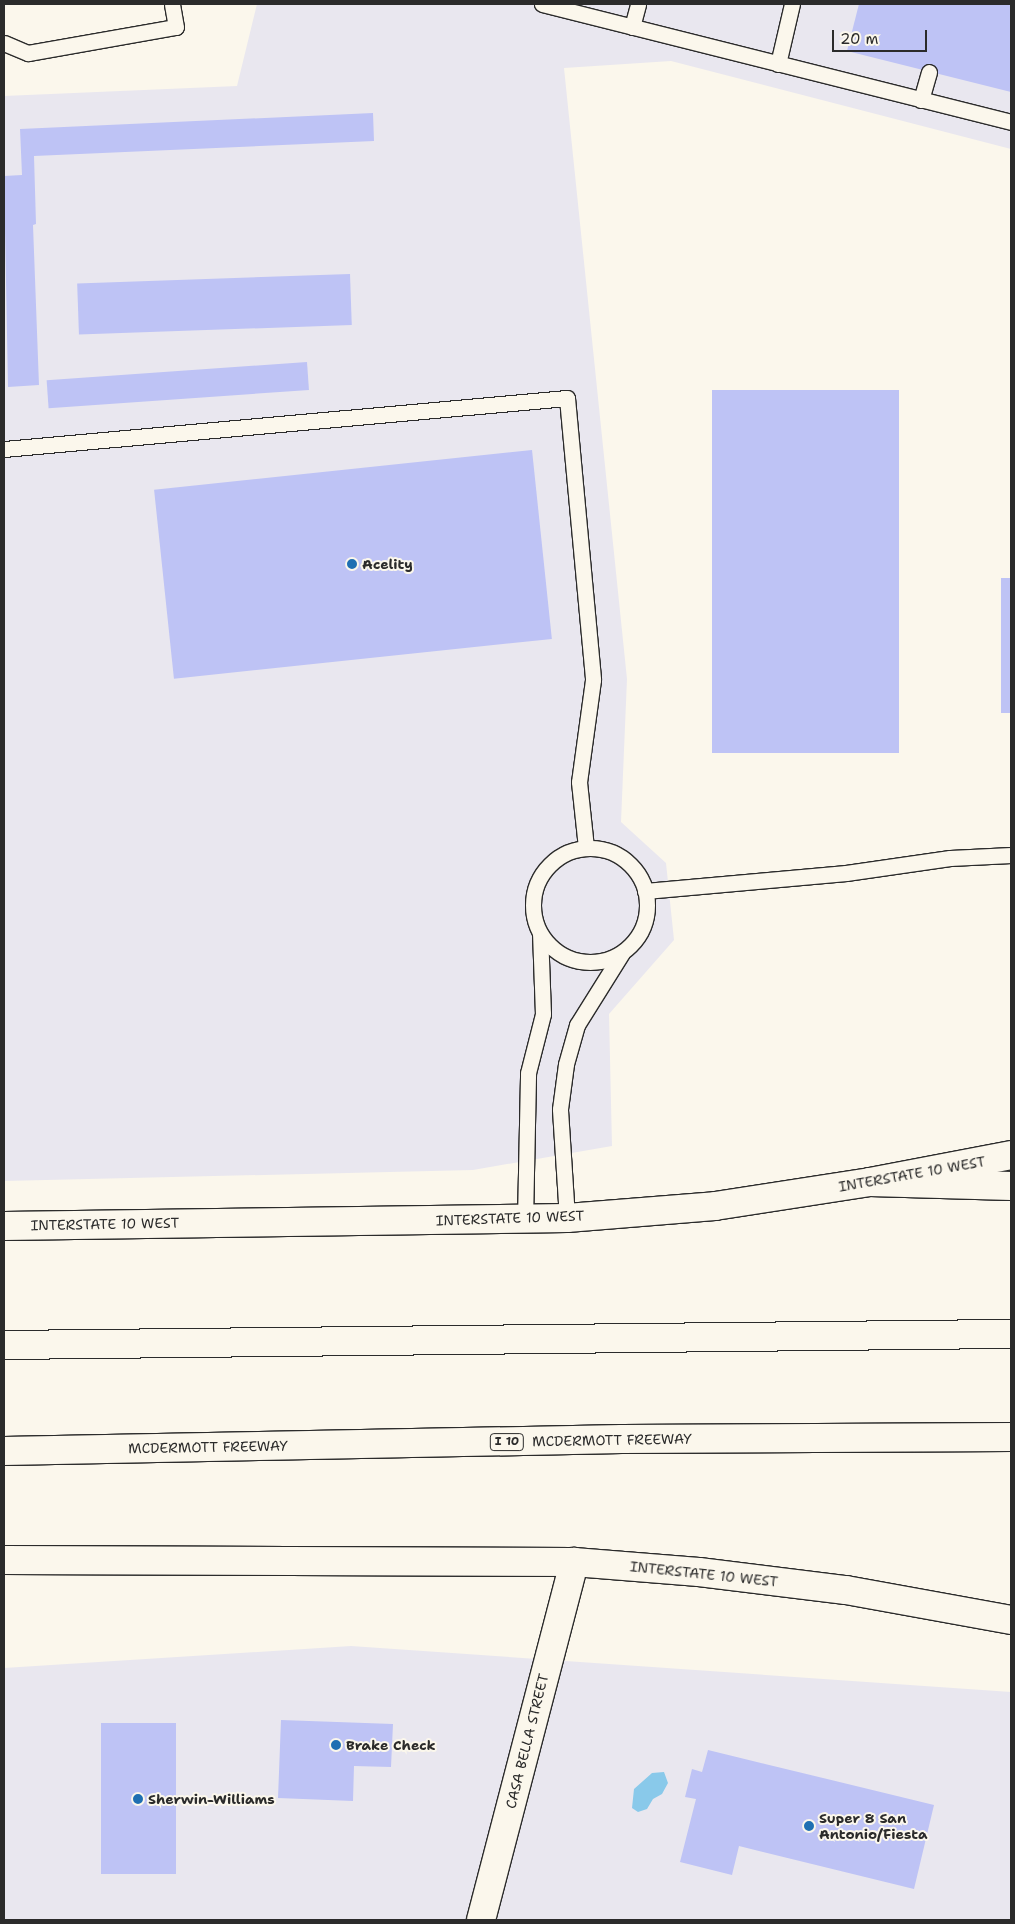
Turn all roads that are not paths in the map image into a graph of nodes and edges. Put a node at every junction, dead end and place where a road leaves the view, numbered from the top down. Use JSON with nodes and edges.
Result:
{"nodes":[{"id":1,"x":172,"y":4,"type":"edge"},
{"id":2,"x":542,"y":4,"type":"edge"},
{"id":3,"x":638,"y":4,"type":"edge"},
{"id":4,"x":792,"y":4,"type":"edge"},
{"id":5,"x":632,"y":27,"type":"junction"},
{"id":6,"x":4,"y":43,"type":"edge"},
{"id":7,"x":778,"y":64,"type":"junction"},
{"id":8,"x":929,"y":72,"type":"dead end"},
{"id":9,"x":921,"y":100,"type":"junction"},
{"id":10,"x":1011,"y":120,"type":"edge"},
{"id":11,"x":4,"y":449,"type":"edge"},
{"id":12,"x":586,"y":847,"type":"junction"},
{"id":13,"x":1011,"y":855,"type":"edge"},
{"id":14,"x":645,"y":891,"type":"junction"},
{"id":15,"x":540,"y":934,"type":"junction"},
{"id":16,"x":622,"y":953,"type":"junction"},
{"id":17,"x":1011,"y":1155,"type":"edge"},
{"id":18,"x":870,"y":1182,"type":"junction"},
{"id":19,"x":1011,"y":1186,"type":"edge"},
{"id":20,"x":566,"y":1218,"type":"junction"},
{"id":21,"x":525,"y":1220,"type":"junction"},
{"id":22,"x":4,"y":1226,"type":"edge"},
{"id":23,"x":1011,"y":1334,"type":"edge"},
{"id":24,"x":4,"y":1346,"type":"edge"},
{"id":25,"x":1011,"y":1437,"type":"edge"},
{"id":26,"x":4,"y":1451,"type":"edge"},
{"id":27,"x":4,"y":1560,"type":"edge"},
{"id":28,"x":574,"y":1562,"type":"junction"},
{"id":29,"x":1011,"y":1620,"type":"edge"},
{"id":30,"x":481,"y":1920,"type":"edge"}],
"edges":[{"from":1,"to":6,"type":"lane"},
{"from":2,"to":5,"type":"lane"},
{"from":3,"to":5,"type":"lane"},
{"from":4,"to":7,"type":"lane"},
{"from":5,"to":7,"type":"lane"},
{"from":7,"to":9,"type":"lane"},
{"from":8,"to":9,"type":"lane"},
{"from":9,"to":10,"type":"lane"},
{"from":11,"to":12,"type":"lane"},
{"from":12,"to":14,"type":"lane"},
{"from":12,"to":15,"type":"lane"},
{"from":13,"to":14,"type":"lane"},
{"from":14,"to":16,"type":"lane"},
{"from":15,"to":16,"type":"lane"},
{"from":15,"to":21,"type":"lane"},
{"from":16,"to":20,"type":"lane"},
{"from":17,"to":18,"type":"main road","name":"INTERSTATE 10 WEST"},
{"from":18,"to":19,"type":"main road"},
{"from":18,"to":20,"type":"main road","name":"INTERSTATE 10 WEST"},
{"from":20,"to":21,"type":"main road","name":"INTERSTATE 10 WEST"},
{"from":21,"to":22,"type":"main road","name":"INTERSTATE 10 WEST"},
{"from":23,"to":24,"type":"main road"},
{"from":25,"to":26,"type":"main road","name":"MCDERMOTT FREEWAY","number":"I 10"},
{"from":27,"to":28,"type":"main road","name":"INTERSTATE 10 WEST"},
{"from":28,"to":29,"type":"main road","name":"INTERSTATE 10 WEST"},
{"from":28,"to":30,"type":"main road","name":"CASA BELLA STREET"}]}
